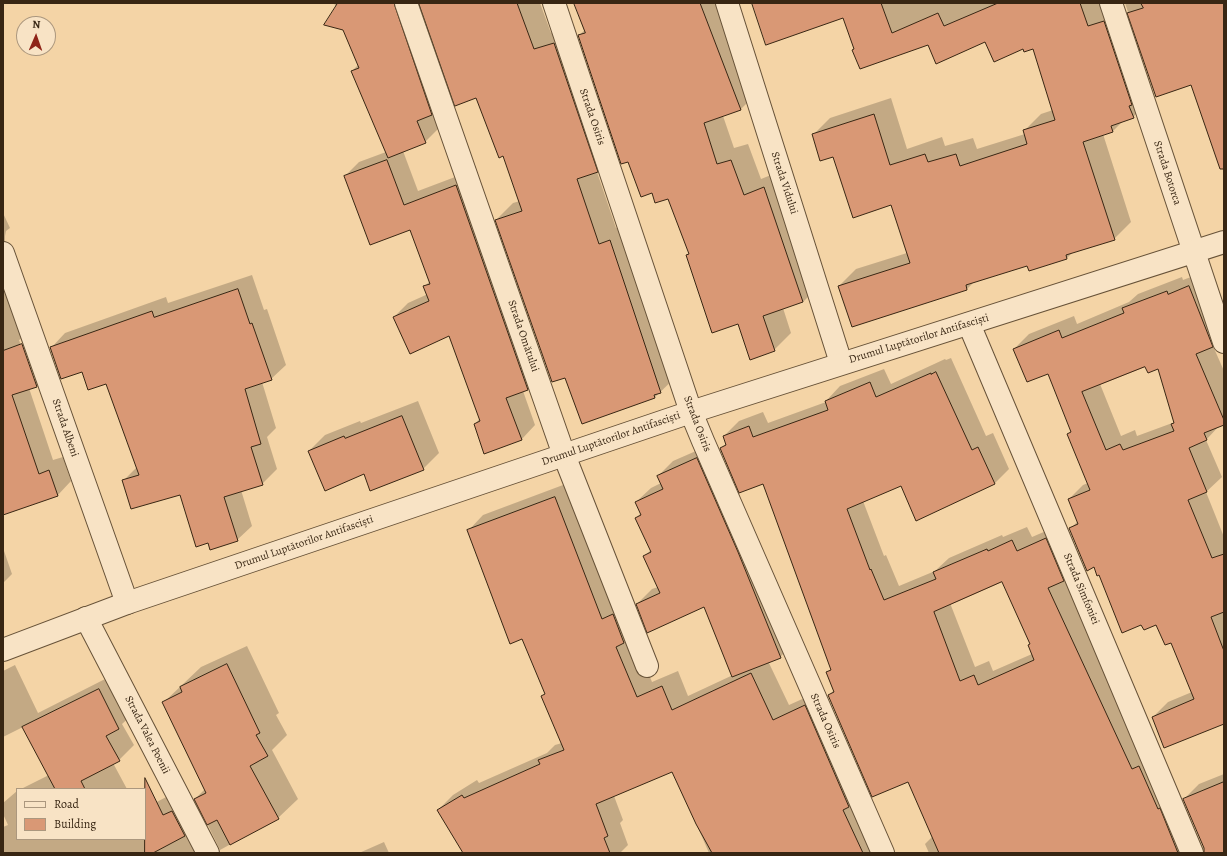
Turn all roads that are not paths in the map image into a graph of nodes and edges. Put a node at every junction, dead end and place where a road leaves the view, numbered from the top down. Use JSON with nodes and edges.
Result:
{"nodes":[{"id":1,"x":406,"y":3,"type":"edge"},
{"id":2,"x":554,"y":3,"type":"edge"},
{"id":3,"x":728,"y":3,"type":"edge"},
{"id":4,"x":1111,"y":3,"type":"edge"},
{"id":5,"x":1224,"y":242,"type":"edge"},
{"id":6,"x":1193,"y":251,"type":"junction"},
{"id":7,"x":3,"y":253,"type":"edge"},
{"id":8,"x":969,"y":324,"type":"junction"},
{"id":9,"x":1224,"y":342,"type":"edge"},
{"id":10,"x":841,"y":363,"type":"junction"},
{"id":11,"x":692,"y":412,"type":"junction"},
{"id":12,"x":564,"y":455,"type":"junction"},
{"id":13,"x":127,"y":603,"type":"junction"},
{"id":14,"x":86,"y":618,"type":"junction"},
{"id":15,"x":3,"y":650,"type":"edge"},
{"id":16,"x":647,"y":666,"type":"dead end"},
{"id":17,"x":208,"y":853,"type":"edge"},
{"id":18,"x":883,"y":853,"type":"edge"},
{"id":19,"x":1192,"y":853,"type":"edge"}],
"edges":[{"from":1,"to":12,"type":"street","name":"Strada Omătului"},
{"from":2,"to":11,"type":"street","name":"Strada Osiris"},
{"from":3,"to":10,"type":"street","name":"Strada Vidului"},
{"from":4,"to":6,"type":"street","name":"Strada Botorca"},
{"from":5,"to":6,"type":"street","name":"Drumul Luptătorilor Antifasciști"},
{"from":6,"to":8,"type":"street","name":"Drumul Luptătorilor Antifasciști"},
{"from":6,"to":9,"type":"street","name":"Strada Botorca"},
{"from":7,"to":13,"type":"street","name":"Strada Albeni"},
{"from":8,"to":10,"type":"street","name":"Drumul Luptătorilor Antifasciști"},
{"from":8,"to":19,"type":"street","name":"Strada Simfoniei"},
{"from":10,"to":11,"type":"street","name":"Drumul Luptătorilor Antifasciști"},
{"from":11,"to":12,"type":"street","name":"Drumul Luptătorilor Antifasciști"},
{"from":11,"to":18,"type":"street","name":"Strada Osiris"},
{"from":12,"to":13,"type":"street","name":"Drumul Luptătorilor Antifasciști"},
{"from":12,"to":16,"type":"street","name":"Strada Omătului"},
{"from":13,"to":14,"type":"street","name":"Drumul Luptătorilor Antifasciști"},
{"from":14,"to":15,"type":"street","name":"Drumul Luptătorilor Antifasciști"},
{"from":14,"to":17,"type":"street","name":"Strada Valea Poenii"}]}
